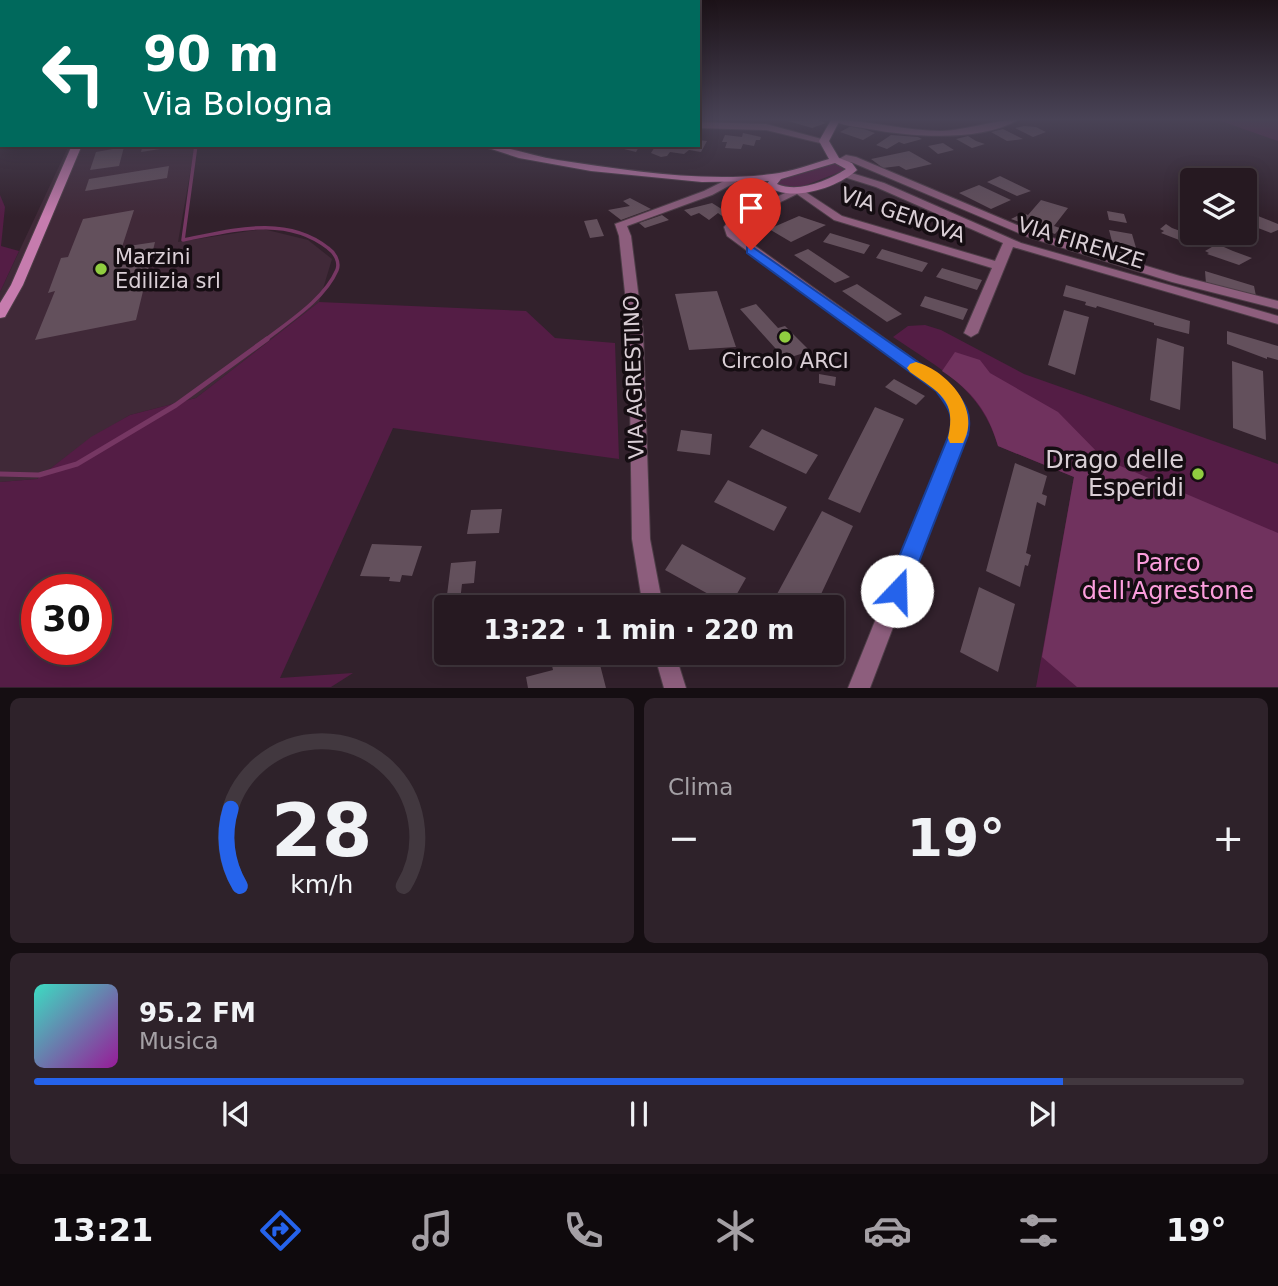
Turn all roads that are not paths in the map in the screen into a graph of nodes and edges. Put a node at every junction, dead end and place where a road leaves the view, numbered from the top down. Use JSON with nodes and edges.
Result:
{"nodes":[{"id":1,"x":74,"y":152,"type":"edge"},
{"id":2,"x":511,"y":152,"type":"edge"},
{"id":3,"x":832,"y":152,"type":"edge"},
{"id":4,"x":839,"y":161,"type":"junction"},
{"id":5,"x":848,"y":171,"type":"junction"},
{"id":6,"x":732,"y":180,"type":"junction"},
{"id":7,"x":774,"y":184,"type":"junction"},
{"id":8,"x":796,"y":191,"type":"junction"},
{"id":9,"x":762,"y":205,"type":"junction"},
{"id":10,"x":1009,"y":242,"type":"junction"},
{"id":11,"x":999,"y":267,"type":"junction"},
{"id":12,"x":1278,"y":305,"type":"edge"},
{"id":13,"x":0,"y":314,"type":"edge"},
{"id":14,"x":1278,"y":320,"type":"edge"},
{"id":15,"x":971,"y":333,"type":"dead end"},
{"id":16,"x":651,"y":595,"type":"edge"},
{"id":17,"x":668,"y":665,"type":"edge"},
{"id":18,"x":675,"y":688,"type":"edge"},
{"id":19,"x":859,"y":688,"type":"edge"}],
"edges":[{"from":1,"to":13,"type":"street"},
{"from":2,"to":6,"type":"street"},
{"from":3,"to":4,"type":"street","name":"VIA FIRENZE"},
{"from":4,"to":5,"type":"street","name":"VIA FIRENZE"},
{"from":4,"to":7,"type":"street"},
{"from":4,"to":12,"type":"street"},
{"from":5,"to":8,"type":"street"},
{"from":5,"to":10,"type":"street","name":"VIA FIRENZE"},
{"from":6,"to":7,"type":"street"},
{"from":6,"to":16,"type":"street","name":"VIA AGRESTINO"},
{"from":7,"to":8,"type":"street"},
{"from":7,"to":9,"type":"street"},
{"from":8,"to":9,"type":"street"},
{"from":8,"to":11,"type":"street","name":"VIA GENOVA"},
{"from":9,"to":19,"type":"street"},
{"from":10,"to":11,"type":"street"},
{"from":10,"to":14,"type":"street","name":"VIA FIRENZE"},
{"from":11,"to":15,"type":"street"},
{"from":17,"to":18,"type":"street"}]}
